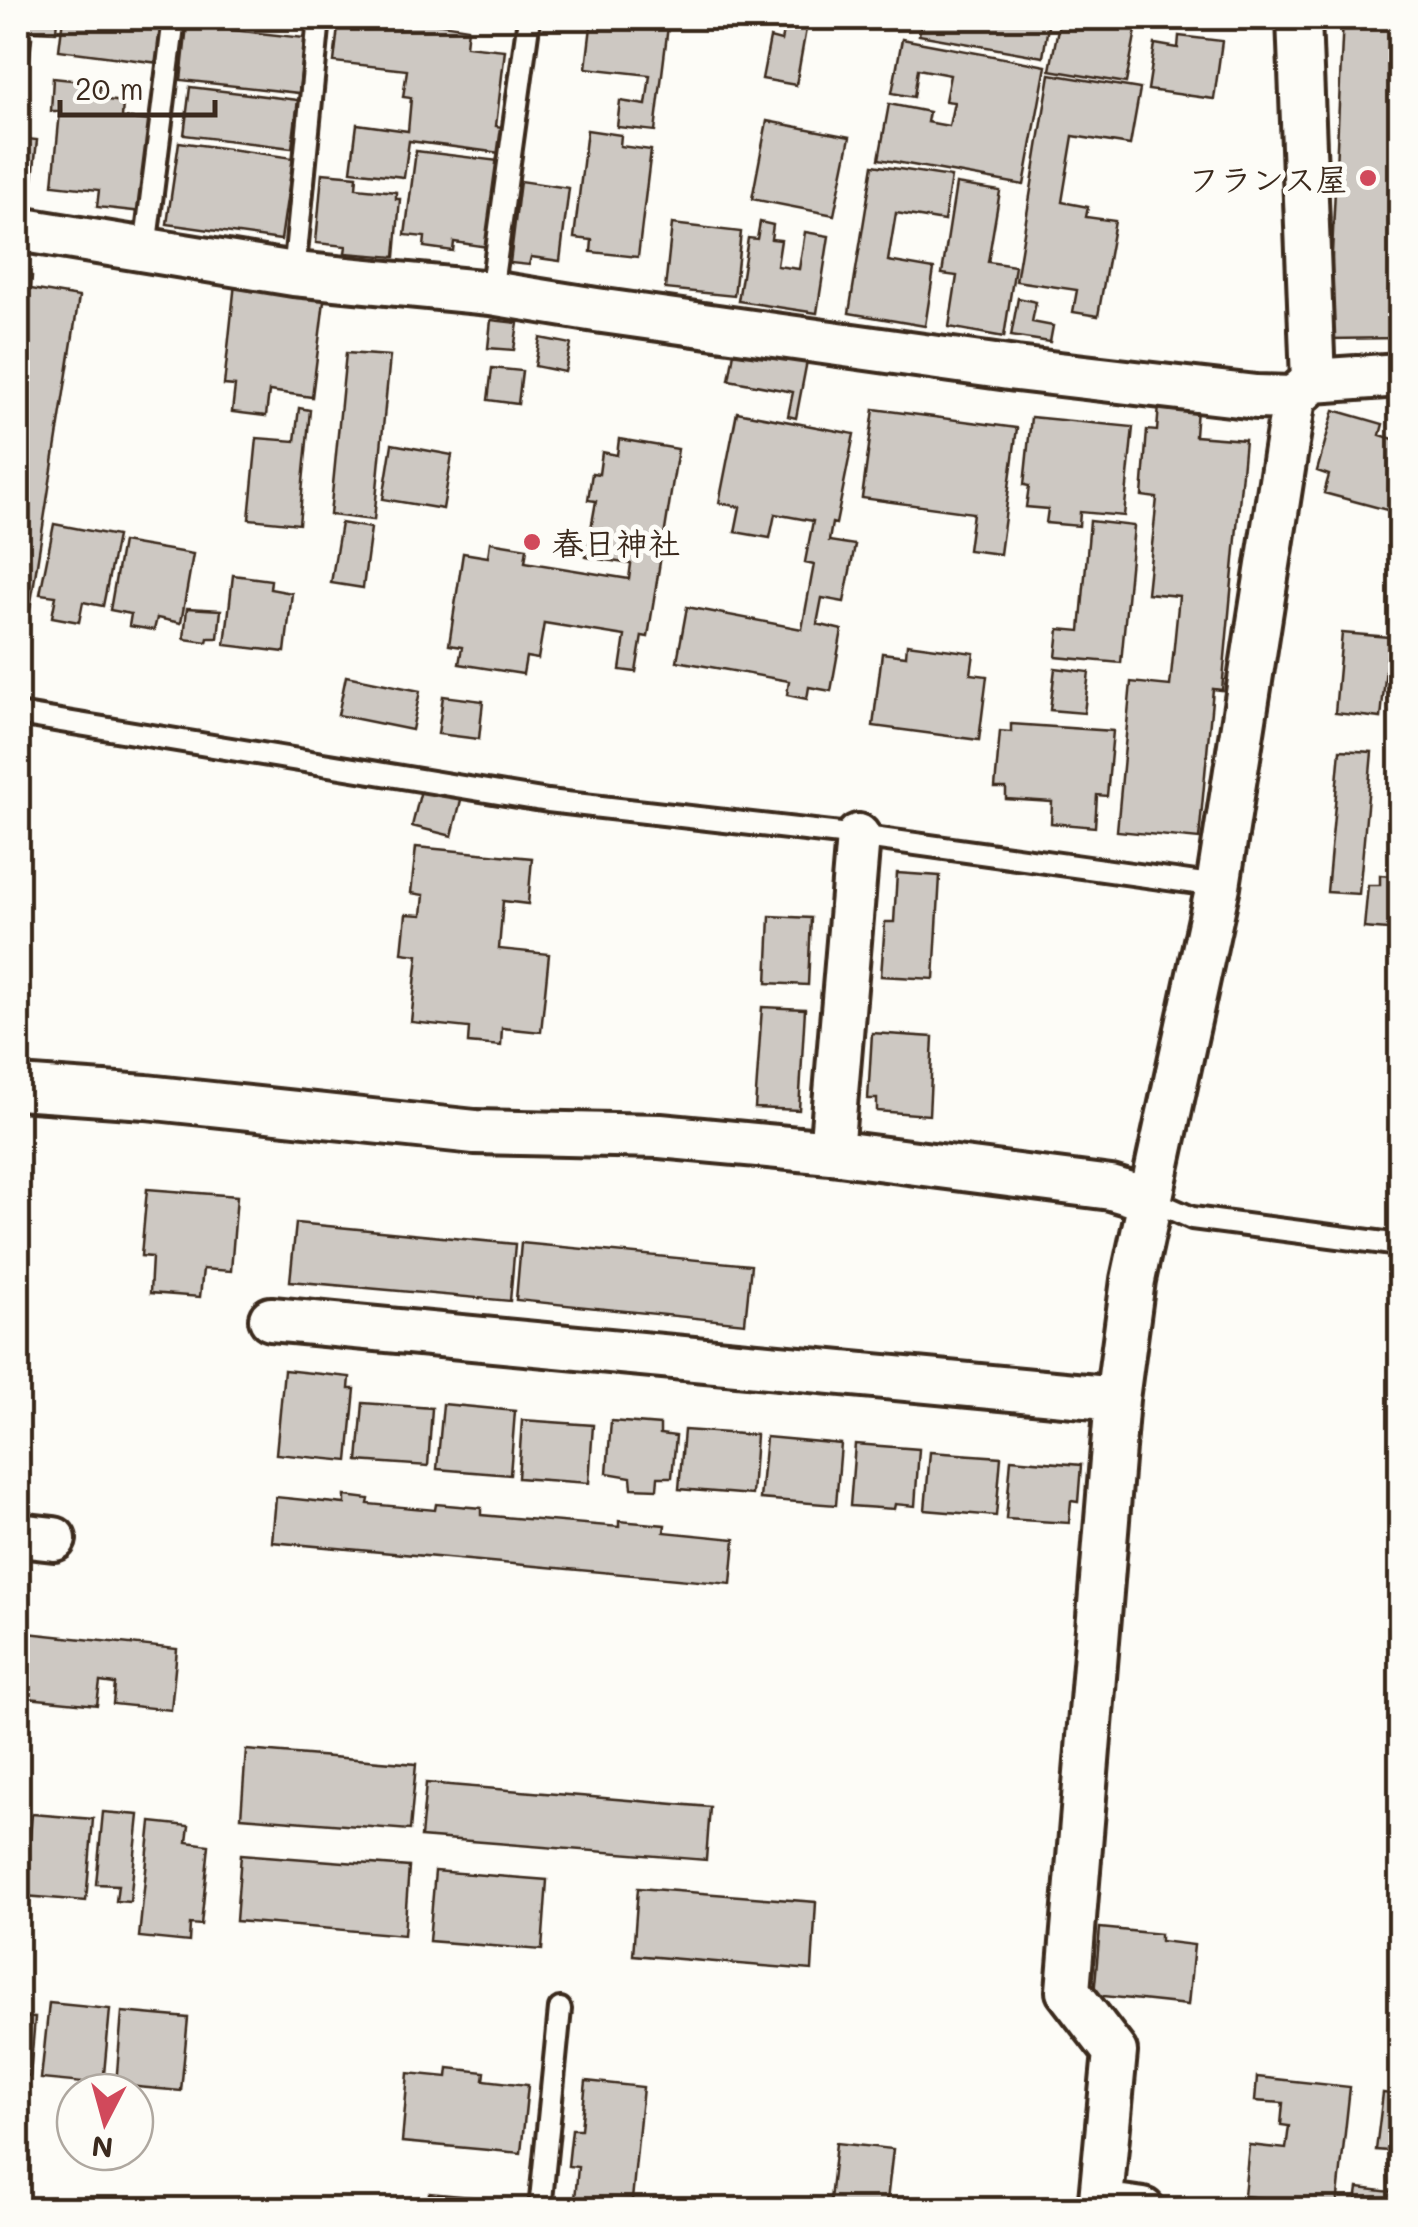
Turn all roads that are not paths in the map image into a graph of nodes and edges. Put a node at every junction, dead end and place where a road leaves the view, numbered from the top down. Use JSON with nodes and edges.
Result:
{"nodes":[{"id":1,"x":174,"y":18,"type":"edge"},
{"id":2,"x":319,"y":18,"type":"edge"},
{"id":3,"x":529,"y":18,"type":"edge"},
{"id":4,"x":1299,"y":18,"type":"edge"},
{"id":5,"x":18,"y":230,"type":"edge"},
{"id":6,"x":145,"y":249,"type":"junction"},
{"id":7,"x":294,"y":274,"type":"junction"},
{"id":8,"x":490,"y":293,"type":"junction"},
{"id":9,"x":1400,"y":375,"type":"edge"},
{"id":10,"x":1304,"y":390,"type":"junction"},
{"id":11,"x":18,"y":714,"type":"edge"},
{"id":12,"x":858,"y":836,"type":"junction"},
{"id":13,"x":1218,"y":886,"type":"junction"},
{"id":14,"x":18,"y":1088,"type":"edge"},
{"id":15,"x":831,"y":1152,"type":"junction"},
{"id":16,"x":1151,"y":1200,"type":"junction"},
{"id":17,"x":1400,"y":1244,"type":"edge"},
{"id":18,"x":271,"y":1319,"type":"dead end"},
{"id":19,"x":1117,"y":1399,"type":"junction"},
{"id":20,"x":560,"y":2009,"type":"dead end"},
{"id":21,"x":1100,"y":2207,"type":"edge"},
{"id":22,"x":540,"y":2210,"type":"edge"},
{"id":23,"x":1143,"y":2210,"type":"edge"}],
"edges":[{"from":1,"to":6,"type":"lane"},
{"from":2,"to":7,"type":"lane"},
{"from":3,"to":8,"type":"lane"},
{"from":4,"to":10,"type":"street"},
{"from":5,"to":6,"type":"street"},
{"from":6,"to":7,"type":"street"},
{"from":7,"to":8,"type":"street"},
{"from":8,"to":10,"type":"street"},
{"from":9,"to":10,"type":"street"},
{"from":10,"to":13,"type":"street"},
{"from":11,"to":12,"type":"lane"},
{"from":12,"to":13,"type":"lane"},
{"from":12,"to":15,"type":"street"},
{"from":13,"to":16,"type":"street"},
{"from":14,"to":15,"type":"street"},
{"from":15,"to":16,"type":"street"},
{"from":16,"to":17,"type":"lane"},
{"from":16,"to":19,"type":"street"},
{"from":18,"to":19,"type":"street"},
{"from":19,"to":21,"type":"street"},
{"from":20,"to":22,"type":"lane"},
{"from":21,"to":23,"type":"street"}]}
